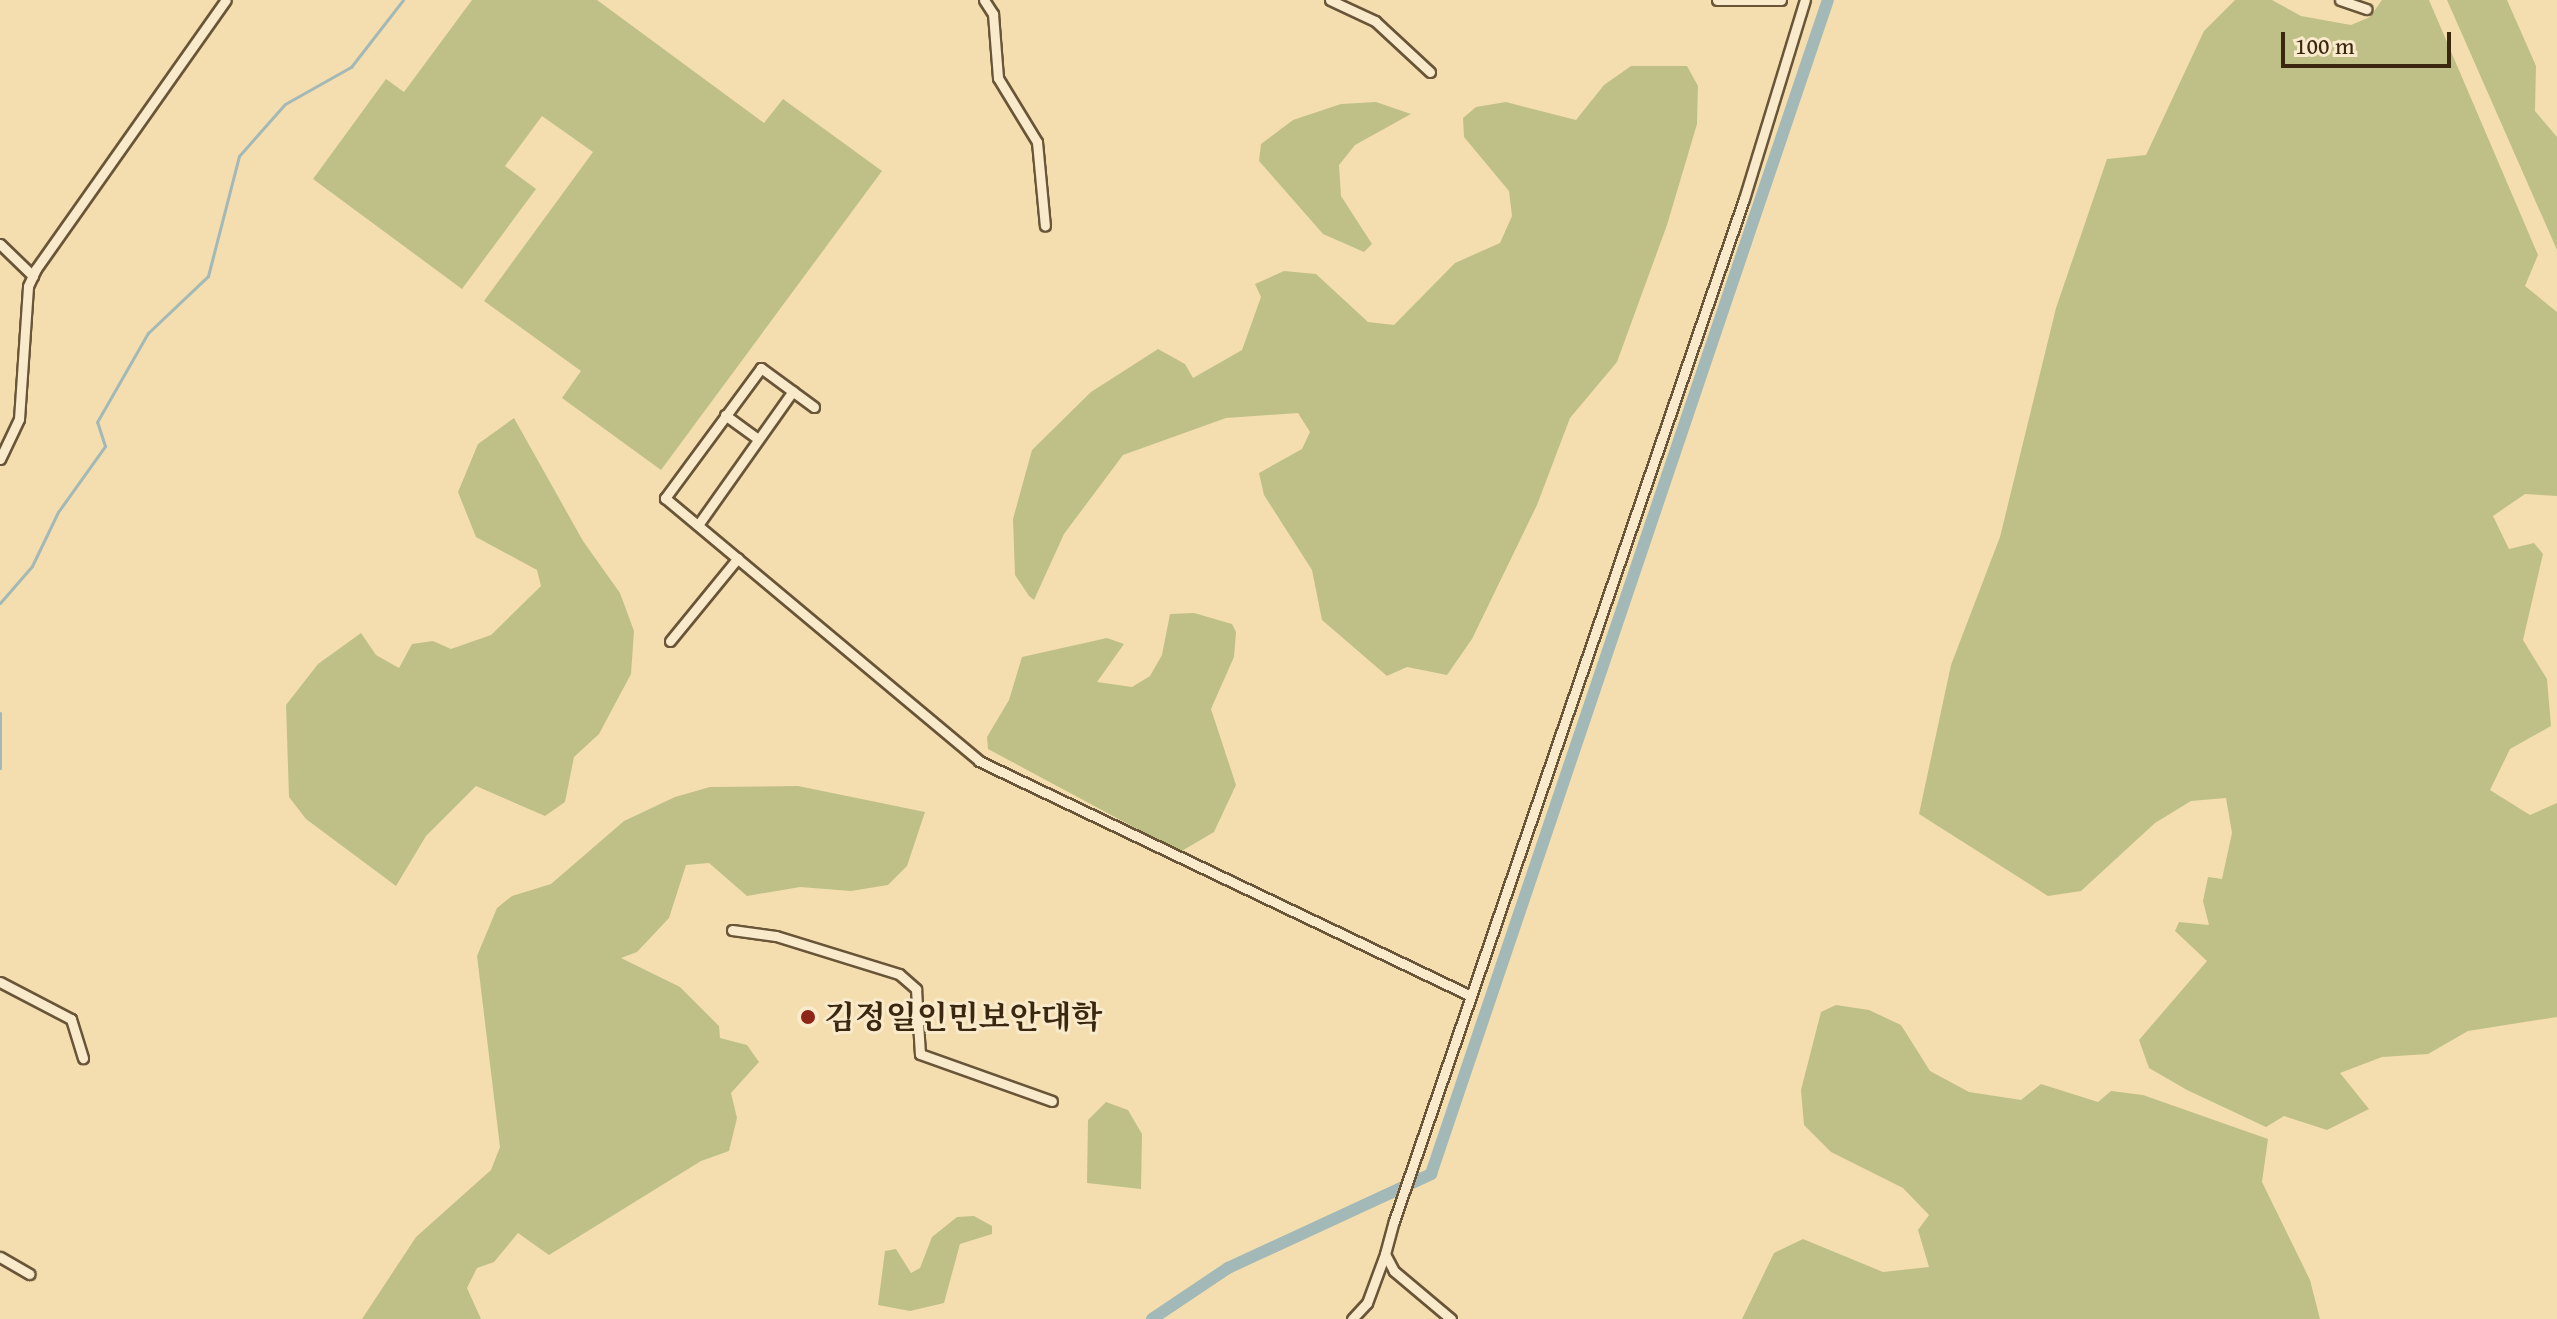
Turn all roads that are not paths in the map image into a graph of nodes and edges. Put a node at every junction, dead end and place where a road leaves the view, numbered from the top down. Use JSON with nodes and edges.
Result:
{"nodes":[{"id":1,"x":226,"y":0,"type":"edge"},
{"id":2,"x":984,"y":0,"type":"edge"},
{"id":3,"x":1330,"y":0,"type":"edge"},
{"id":4,"x":1717,"y":0,"type":"edge"},
{"id":5,"x":1781,"y":0,"type":"edge"},
{"id":6,"x":1805,"y":0,"type":"edge"},
{"id":7,"x":2340,"y":0,"type":"edge"},
{"id":8,"x":2366,"y":9,"type":"dead end"},
{"id":9,"x":1430,"y":72,"type":"dead end"},
{"id":10,"x":1045,"y":226,"type":"dead end"},
{"id":11,"x":0,"y":244,"type":"edge"},
{"id":12,"x":33,"y":276,"type":"junction"},
{"id":13,"x":793,"y":391,"type":"junction"},
{"id":14,"x":814,"y":407,"type":"dead end"},
{"id":15,"x":725,"y":415,"type":"junction"},
{"id":16,"x":758,"y":439,"type":"junction"},
{"id":17,"x":0,"y":459,"type":"edge"},
{"id":18,"x":698,"y":525,"type":"junction"},
{"id":19,"x":738,"y":558,"type":"junction"},
{"id":20,"x":670,"y":641,"type":"dead end"},
{"id":21,"x":732,"y":930,"type":"dead end"},
{"id":22,"x":0,"y":982,"type":"edge"},
{"id":23,"x":1471,"y":996,"type":"junction"},
{"id":24,"x":83,"y":1058,"type":"dead end"},
{"id":25,"x":1052,"y":1101,"type":"dead end"},
{"id":26,"x":1385,"y":1254,"type":"junction"},
{"id":27,"x":0,"y":1257,"type":"edge"},
{"id":28,"x":30,"y":1274,"type":"dead end"},
{"id":29,"x":1352,"y":1319,"type":"edge"},
{"id":30,"x":1451,"y":1319,"type":"edge"}],
"edges":[{"from":1,"to":12,"type":"street"},
{"from":2,"to":10,"type":"street"},
{"from":3,"to":9,"type":"street"},
{"from":4,"to":5,"type":"street"},
{"from":6,"to":23,"type":"street"},
{"from":7,"to":8,"type":"street"},
{"from":11,"to":12,"type":"street"},
{"from":12,"to":17,"type":"street"},
{"from":13,"to":14,"type":"street"},
{"from":13,"to":15,"type":"street"},
{"from":13,"to":16,"type":"street"},
{"from":15,"to":16,"type":"street"},
{"from":15,"to":18,"type":"street"},
{"from":16,"to":18,"type":"street"},
{"from":18,"to":19,"type":"street"},
{"from":19,"to":20,"type":"street"},
{"from":19,"to":23,"type":"street"},
{"from":21,"to":25,"type":"street"},
{"from":22,"to":24,"type":"street"},
{"from":23,"to":26,"type":"street"},
{"from":26,"to":29,"type":"street"},
{"from":26,"to":30,"type":"street"},
{"from":27,"to":28,"type":"street"}]}
